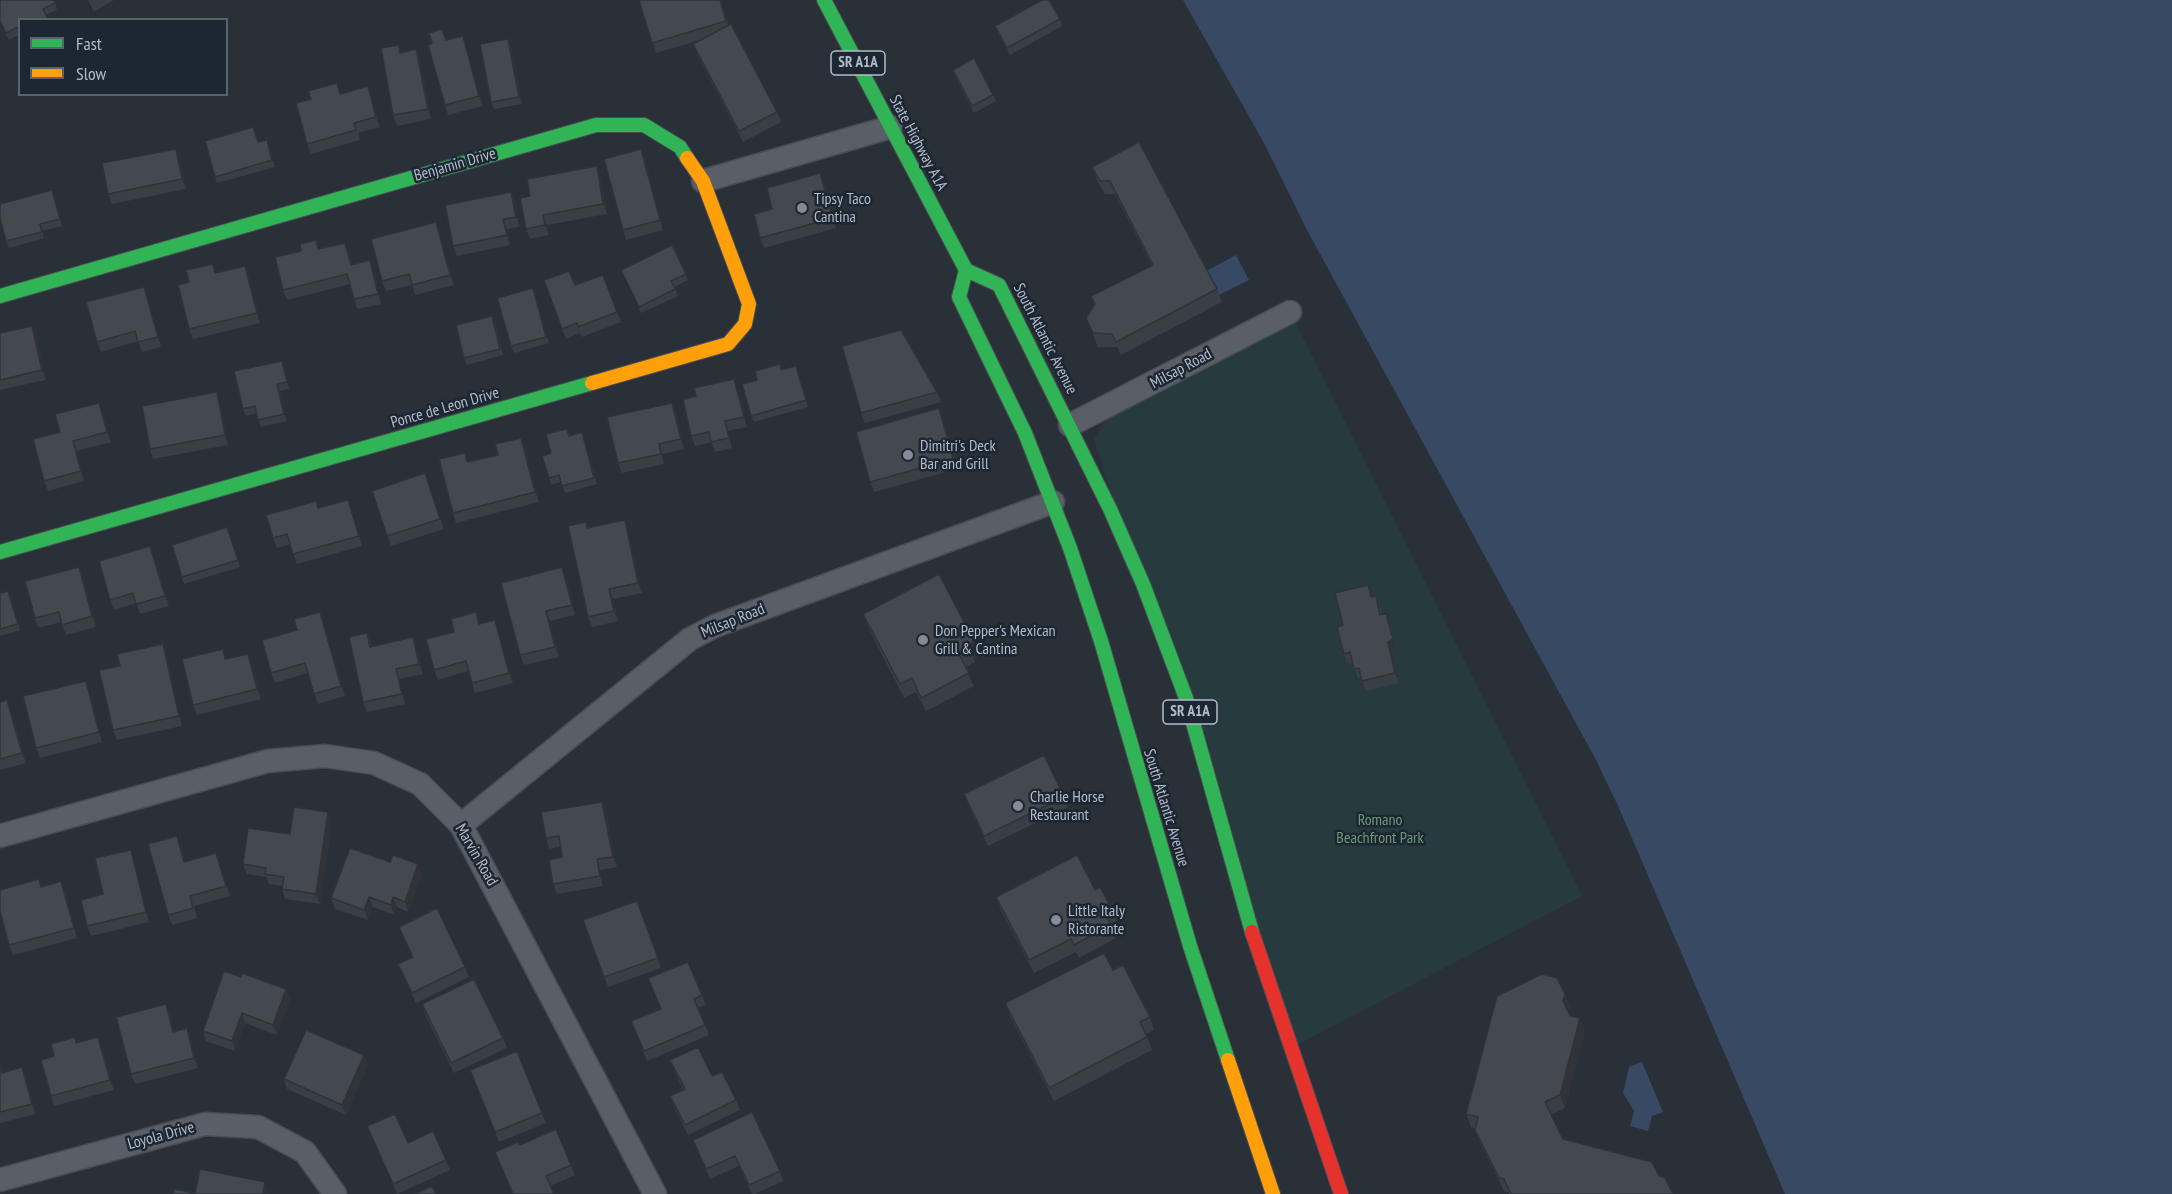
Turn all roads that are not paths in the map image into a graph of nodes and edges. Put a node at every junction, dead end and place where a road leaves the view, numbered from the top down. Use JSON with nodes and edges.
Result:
{"nodes":[{"id":1,"x":824,"y":0,"type":"edge"},
{"id":2,"x":891,"y":127,"type":"junction"},
{"id":3,"x":703,"y":182,"type":"junction"},
{"id":4,"x":966,"y":270,"type":"junction"},
{"id":5,"x":0,"y":296,"type":"edge"},
{"id":6,"x":959,"y":297,"type":"junction"},
{"id":7,"x":1290,"y":312,"type":"dead end"},
{"id":8,"x":991,"y":330,"type":"dead end"},
{"id":9,"x":1046,"y":417,"type":"dead end"},
{"id":10,"x":1070,"y":425,"type":"junction"},
{"id":11,"x":1053,"y":502,"type":"junction"},
{"id":12,"x":0,"y":552,"type":"edge"},
{"id":13,"x":461,"y":825,"type":"junction"},
{"id":14,"x":0,"y":836,"type":"edge"},
{"id":15,"x":0,"y":1180,"type":"edge"},
{"id":16,"x":335,"y":1194,"type":"edge"},
{"id":17,"x":655,"y":1194,"type":"edge"},
{"id":18,"x":1273,"y":1194,"type":"edge"},
{"id":19,"x":1341,"y":1194,"type":"edge"}],
"edges":[{"from":1,"to":2,"type":"main road","name":"State Highway A1A","number":"SR A1A"},
{"from":2,"to":3,"type":"street"},
{"from":2,"to":4,"type":"main road","name":"State Highway A1A","number":"SR A1A"},
{"from":3,"to":5,"type":"main road","name":"Benjamin Drive"},
{"from":3,"to":12,"type":"main road","name":"Ponce de Leon Drive"},
{"from":4,"to":6,"type":"main road"},
{"from":4,"to":10,"type":"main road","name":"South Atlantic Avenue","number":"SR A1A"},
{"from":6,"to":8,"type":"main road"},
{"from":6,"to":11,"type":"main road","name":"South Atlantic Avenue"},
{"from":7,"to":10,"type":"street","name":"Milsap Road"},
{"from":9,"to":10,"type":"main road"},
{"from":10,"to":19,"type":"main road","name":"South Atlantic Avenue","number":"SR A1A"},
{"from":11,"to":13,"type":"street","name":"Milsap Road"},
{"from":11,"to":18,"type":"main road","name":"South Atlantic Avenue"},
{"from":13,"to":14,"type":"street","name":"Marvin Road"},
{"from":13,"to":17,"type":"street","name":"Marvin Road"},
{"from":15,"to":16,"type":"street","name":"Loyola Drive"}]}
